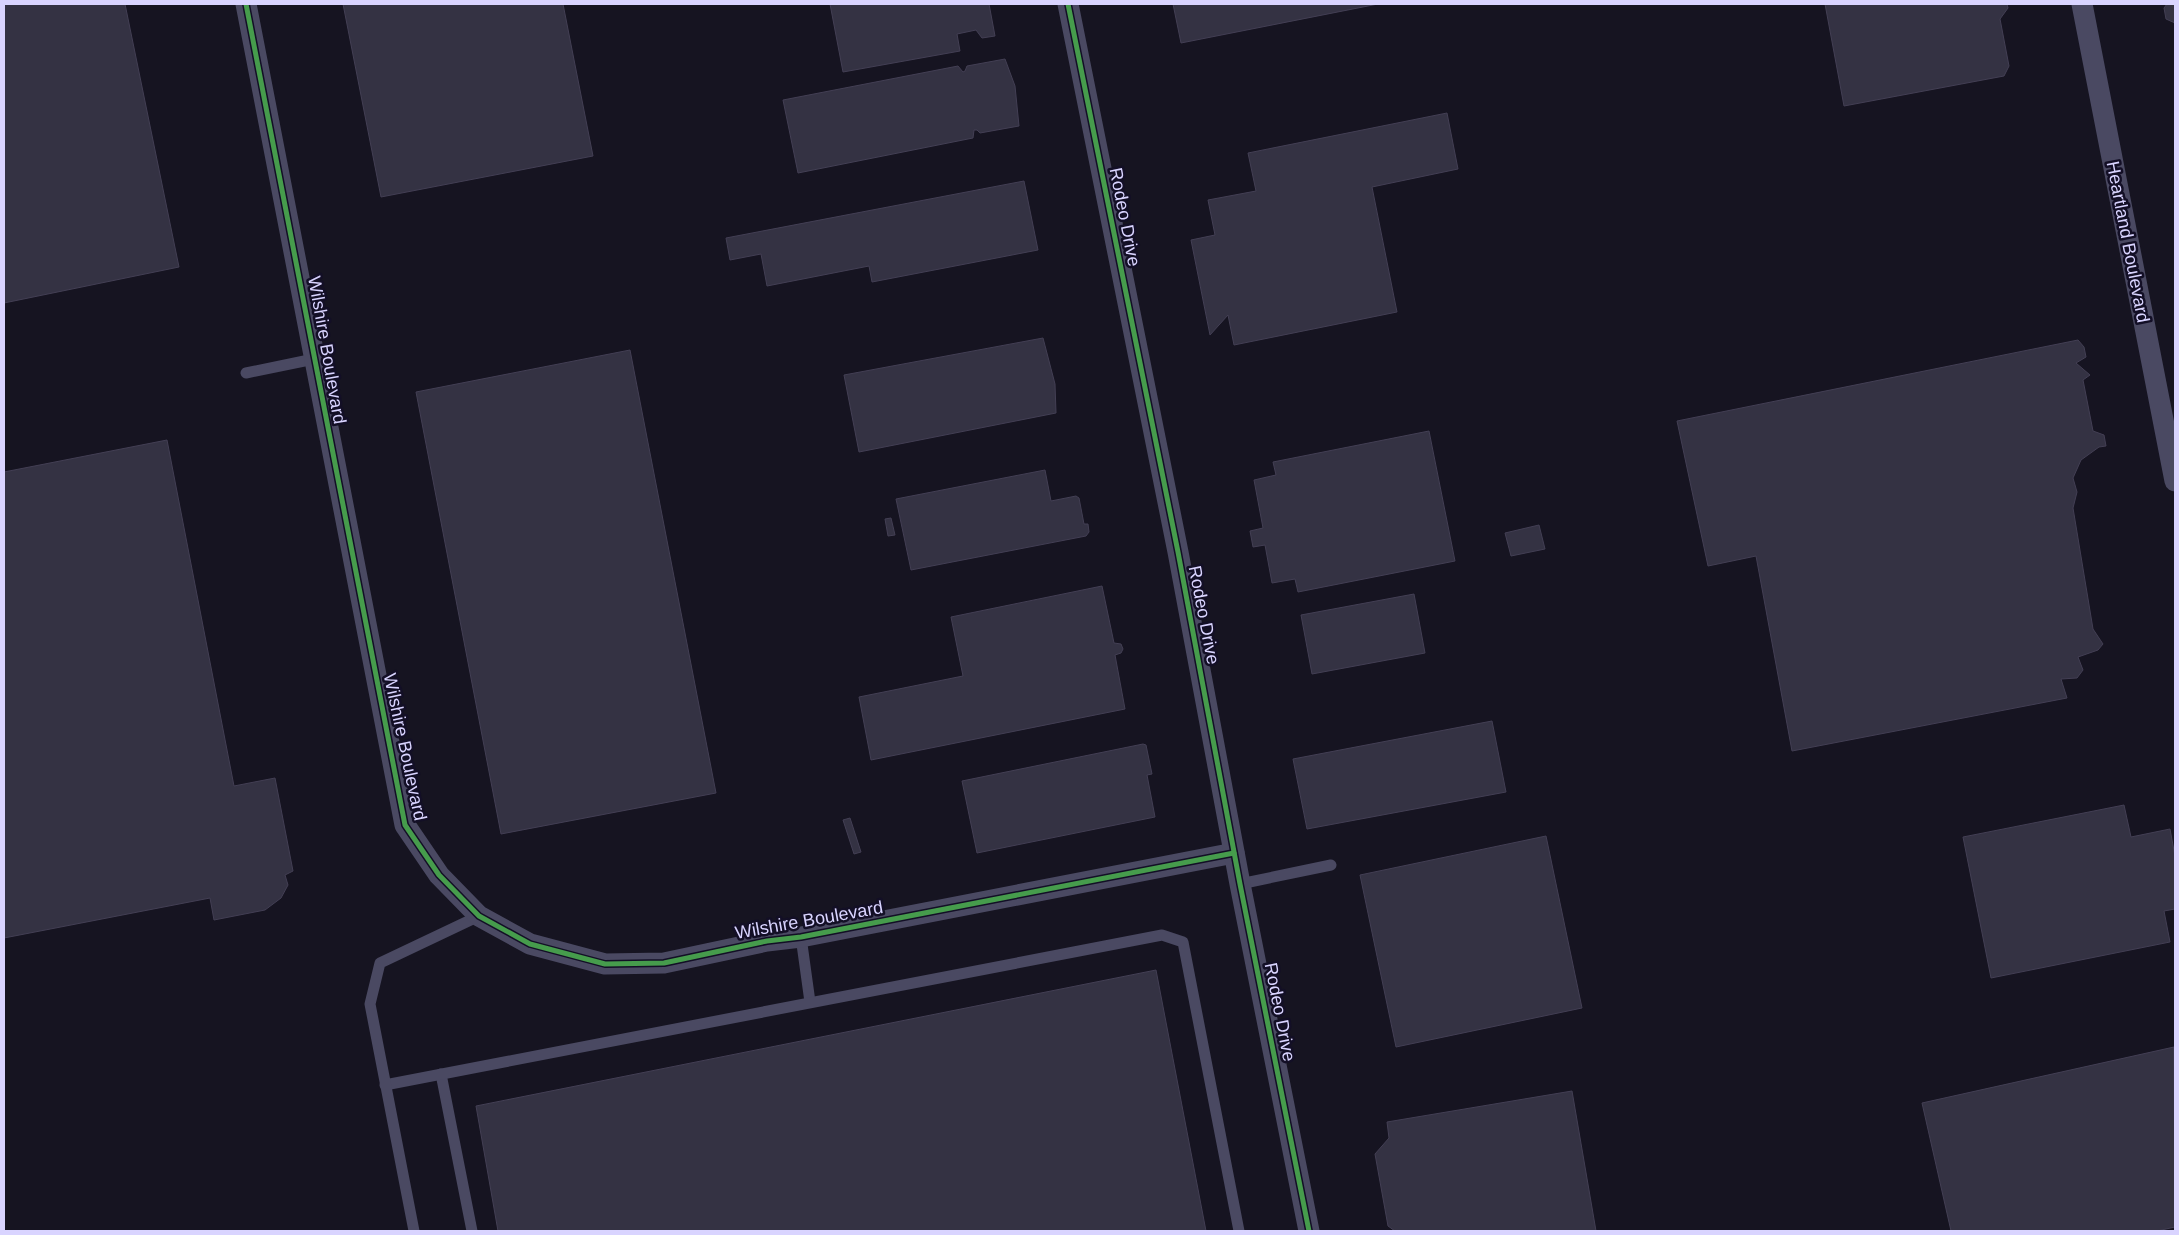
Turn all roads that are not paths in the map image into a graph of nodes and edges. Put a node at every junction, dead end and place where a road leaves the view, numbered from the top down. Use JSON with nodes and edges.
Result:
{"nodes":[{"id":1,"x":246,"y":4,"type":"edge"},
{"id":2,"x":1068,"y":4,"type":"edge"},
{"id":3,"x":2082,"y":4,"type":"edge"},
{"id":4,"x":314,"y":359,"type":"junction"},
{"id":5,"x":246,"y":374,"type":"dead end"},
{"id":6,"x":2175,"y":481,"type":"edge"},
{"id":7,"x":1234,"y":852,"type":"junction"},
{"id":8,"x":1330,"y":865,"type":"dead end"},
{"id":9,"x":1240,"y":884,"type":"junction"},
{"id":10,"x":479,"y":916,"type":"junction"},
{"id":11,"x":801,"y":937,"type":"junction"},
{"id":12,"x":810,"y":1002,"type":"junction"},
{"id":13,"x":441,"y":1074,"type":"junction"},
{"id":14,"x":386,"y":1085,"type":"junction"},
{"id":15,"x":414,"y":1231,"type":"edge"},
{"id":16,"x":472,"y":1231,"type":"edge"},
{"id":17,"x":1239,"y":1231,"type":"edge"},
{"id":18,"x":1309,"y":1231,"type":"edge"}],
"edges":[{"from":1,"to":4,"type":"street","name":"Wilshire Boulevard"},
{"from":2,"to":7,"type":"street","name":"Rodeo Drive"},
{"from":3,"to":6,"type":"street","name":"Heartland Boulevard"},
{"from":4,"to":5,"type":"lane"},
{"from":4,"to":10,"type":"street","name":"Wilshire Boulevard"},
{"from":7,"to":9,"type":"street","name":"Rodeo Drive"},
{"from":7,"to":11,"type":"street","name":"Wilshire Boulevard"},
{"from":8,"to":9,"type":"lane"},
{"from":9,"to":18,"type":"street","name":"Rodeo Drive"},
{"from":10,"to":11,"type":"street","name":"Wilshire Boulevard"},
{"from":10,"to":14,"type":"lane"},
{"from":11,"to":12,"type":"lane"},
{"from":12,"to":13,"type":"lane"},
{"from":12,"to":17,"type":"lane"},
{"from":13,"to":14,"type":"lane"},
{"from":13,"to":16,"type":"lane"},
{"from":14,"to":15,"type":"lane"}]}
